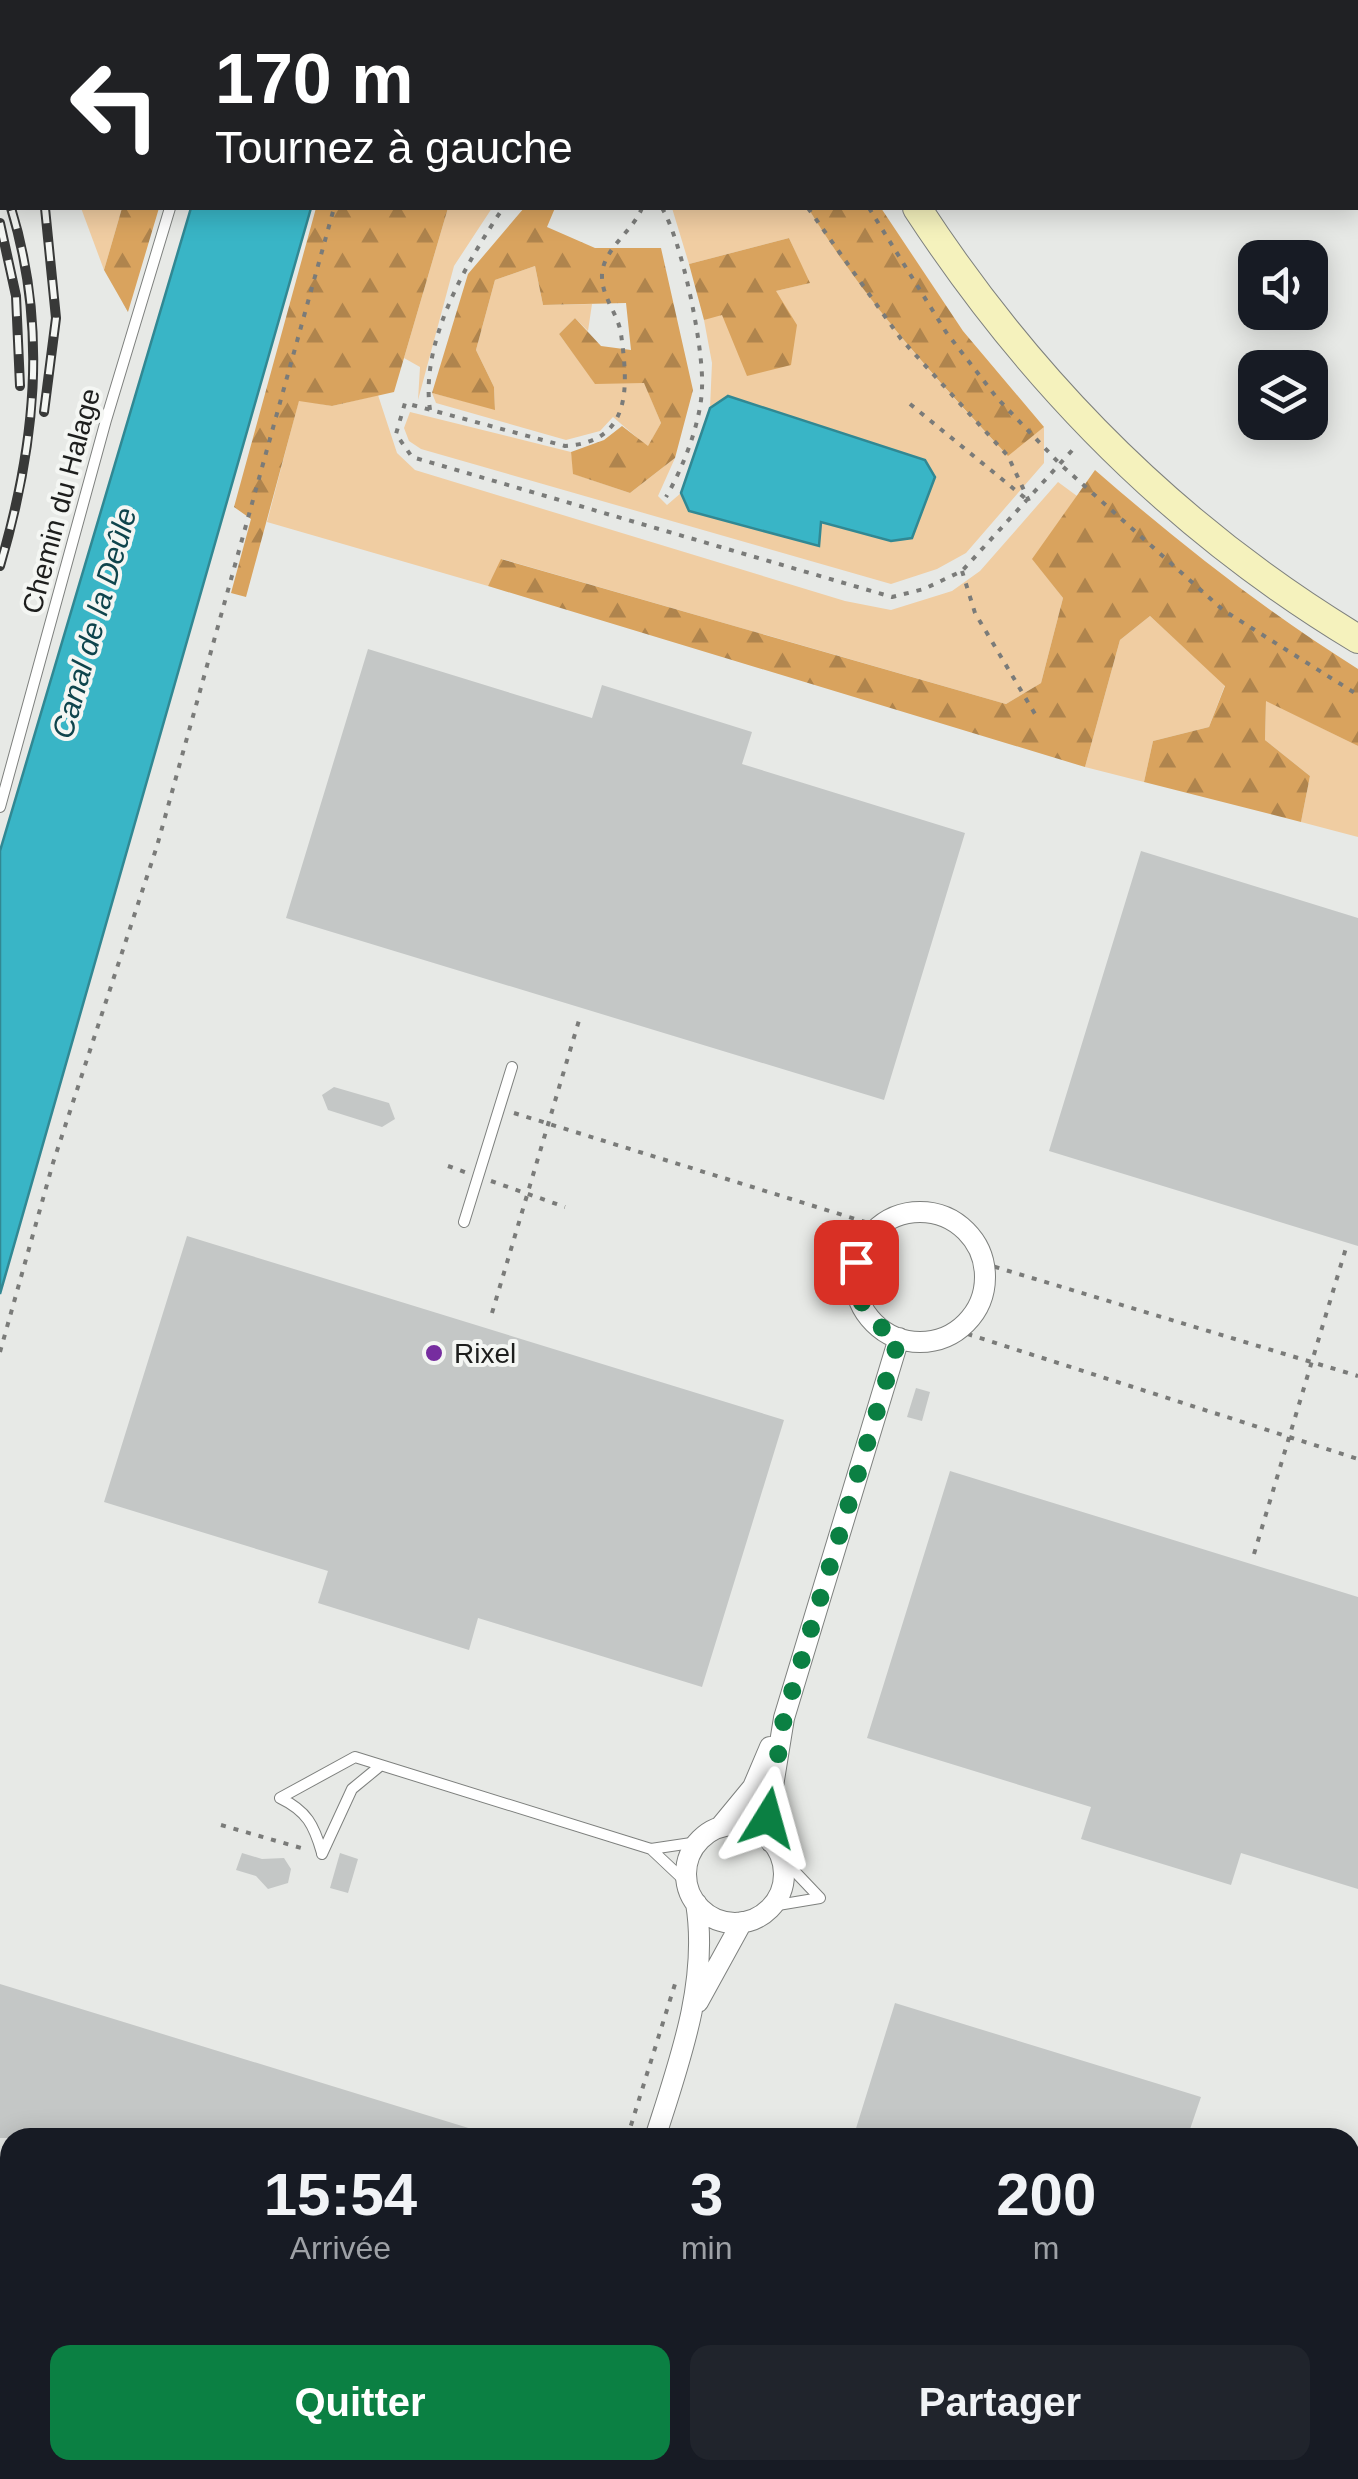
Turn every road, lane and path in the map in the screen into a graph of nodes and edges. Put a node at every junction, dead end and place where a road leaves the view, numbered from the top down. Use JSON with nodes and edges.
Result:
{"nodes":[{"id":1,"x":169,"y":210,"type":"edge"},
{"id":2,"x":333,"y":210,"type":"edge"},
{"id":3,"x":502,"y":210,"type":"edge"},
{"id":4,"x":641,"y":210,"type":"edge"},
{"id":5,"x":663,"y":210,"type":"edge"},
{"id":6,"x":809,"y":210,"type":"edge"},
{"id":7,"x":870,"y":210,"type":"edge"},
{"id":8,"x":919,"y":210,"type":"edge"},
{"id":9,"x":910,"y":404,"type":"dead end"},
{"id":10,"x":430,"y":410,"type":"junction"},
{"id":11,"x":1090,"y":430,"type":"junction"},
{"id":12,"x":1060,"y":464,"type":"junction"},
{"id":13,"x":666,"y":497,"type":"dead end"},
{"id":14,"x":1029,"y":501,"type":"junction"},
{"id":15,"x":962,"y":571,"type":"junction"},
{"id":16,"x":1358,"y":639,"type":"edge"},
{"id":17,"x":1358,"y":694,"type":"edge"},
{"id":18,"x":1035,"y":714,"type":"dead end"},
{"id":19,"x":0,"y":807,"type":"edge"},
{"id":20,"x":580,"y":1017,"type":"dead end"},
{"id":21,"x":512,"y":1067,"type":"dead end"},
{"id":22,"x":500,"y":1109,"type":"junction"},
{"id":23,"x":548,"y":1124,"type":"junction"},
{"id":24,"x":448,"y":1166,"type":"dead end"},
{"id":25,"x":479,"y":1177,"type":"junction"},
{"id":26,"x":527,"y":1194,"type":"junction"},
{"id":27,"x":565,"y":1208,"type":"dead end"},
{"id":28,"x":464,"y":1222,"type":"dead end"},
{"id":29,"x":878,"y":1226,"type":"junction"},
{"id":30,"x":1346,"y":1248,"type":"dead end"},
{"id":31,"x":982,"y":1264,"type":"junction"},
{"id":32,"x":492,"y":1313,"type":"dead end"},
{"id":33,"x":956,"y":1330,"type":"junction"},
{"id":34,"x":899,"y":1338,"type":"junction"},
{"id":35,"x":0,"y":1352,"type":"edge"},
{"id":36,"x":1312,"y":1362,"type":"junction"},
{"id":37,"x":1358,"y":1376,"type":"edge"},
{"id":38,"x":1289,"y":1437,"type":"junction"},
{"id":39,"x":1358,"y":1459,"type":"edge"},
{"id":40,"x":1254,"y":1554,"type":"dead end"},
{"id":41,"x":784,"y":1718,"type":"junction"},
{"id":42,"x":380,"y":1766,"type":"junction"},
{"id":43,"x":221,"y":1826,"type":"dead end"},
{"id":44,"x":720,"y":1827,"type":"junction"},
{"id":45,"x":698,"y":1842,"type":"junction"},
{"id":46,"x":651,"y":1849,"type":"junction"},
{"id":47,"x":776,"y":1850,"type":"junction"},
{"id":48,"x":322,"y":1854,"type":"junction"},
{"id":49,"x":687,"y":1883,"type":"junction"},
{"id":50,"x":696,"y":1904,"type":"junction"},
{"id":51,"x":772,"y":1906,"type":"junction"},
{"id":52,"x":742,"y":1922,"type":"junction"},
{"id":53,"x":676,"y":1981,"type":"dead end"},
{"id":54,"x":692,"y":2012,"type":"junction"},
{"id":55,"x":631,"y":2128,"type":"edge"},
{"id":56,"x":658,"y":2128,"type":"edge"}],
"edges":[{"from":1,"to":19,"type":"lane","name":"Chemin du Halage"},
{"from":2,"to":35,"type":"path"},
{"from":3,"to":10,"type":"path"},
{"from":4,"to":10,"type":"path"},
{"from":5,"to":13,"type":"path"},
{"from":6,"to":14,"type":"path"},
{"from":7,"to":12,"type":"path"},
{"from":8,"to":11,"type":"main road"},
{"from":9,"to":14,"type":"path"},
{"from":10,"to":15,"type":"path"},
{"from":11,"to":12,"type":"path"},
{"from":11,"to":16,"type":"main road"},
{"from":12,"to":14,"type":"path"},
{"from":12,"to":17,"type":"path"},
{"from":14,"to":15,"type":"path"},
{"from":15,"to":18,"type":"path"},
{"from":20,"to":23,"type":"path"},
{"from":21,"to":22,"type":"lane"},
{"from":22,"to":23,"type":"path"},
{"from":22,"to":25,"type":"lane"},
{"from":23,"to":26,"type":"path"},
{"from":23,"to":29,"type":"path"},
{"from":24,"to":25,"type":"path"},
{"from":25,"to":26,"type":"path"},
{"from":25,"to":28,"type":"lane"},
{"from":26,"to":27,"type":"path"},
{"from":26,"to":32,"type":"path"},
{"from":29,"to":31,"type":"street"},
{"from":29,"to":34,"type":"street"},
{"from":30,"to":36,"type":"path"},
{"from":31,"to":33,"type":"street"},
{"from":31,"to":36,"type":"path"},
{"from":33,"to":34,"type":"street"},
{"from":33,"to":38,"type":"path"},
{"from":34,"to":41,"type":"street"},
{"from":36,"to":37,"type":"path"},
{"from":36,"to":38,"type":"path"},
{"from":38,"to":39,"type":"path"},
{"from":38,"to":40,"type":"path"},
{"from":41,"to":44,"type":"street"},
{"from":41,"to":47,"type":"street"},
{"from":42,"to":46,"type":"lane"},
{"from":42,"to":48,"type":"lane"},
{"from":42,"to":48,"type":"lane"},
{"from":43,"to":48,"type":"path"},
{"from":44,"to":45,"type":"street"},
{"from":44,"to":47,"type":"street"},
{"from":45,"to":46,"type":"lane"},
{"from":45,"to":49,"type":"street"},
{"from":46,"to":49,"type":"lane"},
{"from":47,"to":51,"type":"street"},
{"from":47,"to":51,"type":"lane"},
{"from":49,"to":50,"type":"street"},
{"from":50,"to":52,"type":"street"},
{"from":50,"to":54,"type":"street"},
{"from":51,"to":52,"type":"street"},
{"from":52,"to":54,"type":"street"},
{"from":53,"to":55,"type":"path"},
{"from":54,"to":56,"type":"street"}]}
